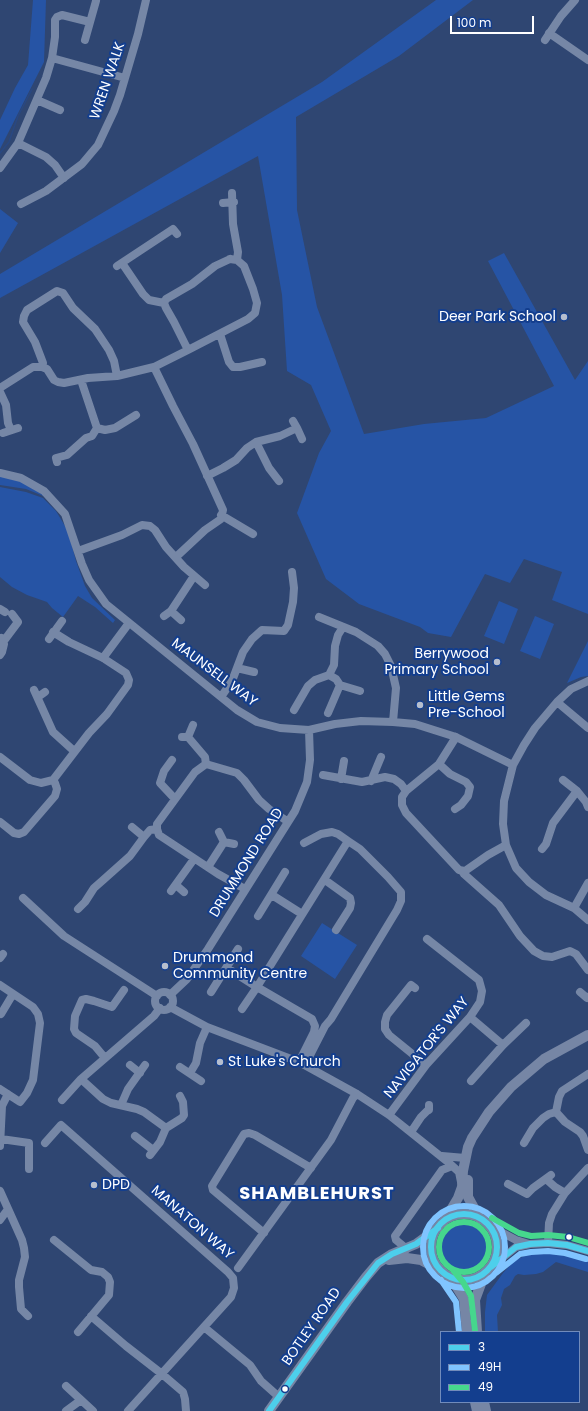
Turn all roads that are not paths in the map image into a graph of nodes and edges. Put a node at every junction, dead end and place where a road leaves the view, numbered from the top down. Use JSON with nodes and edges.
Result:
{"nodes":[{"id":1,"x":146,"y":0,"type":"edge"},
{"id":2,"x":575,"y":0,"type":"edge"},
{"id":3,"x":96,"y":1,"type":"dead end"},
{"id":4,"x":90,"y":22,"type":"junction"},
{"id":5,"x":85,"y":40,"type":"dead end"},
{"id":6,"x":52,"y":58,"type":"junction"},
{"id":7,"x":588,"y":60,"type":"edge"},
{"id":8,"x":125,"y":78,"type":"junction"},
{"id":9,"x":37,"y":100,"type":"junction"},
{"id":10,"x":60,"y":110,"type":"dead end"},
{"id":11,"x":18,"y":143,"type":"junction"},
{"id":12,"x":0,"y":168,"type":"edge"},
{"id":13,"x":64,"y":178,"type":"junction"},
{"id":14,"x":232,"y":193,"type":"dead end"},
{"id":15,"x":234,"y":202,"type":"junction"},
{"id":16,"x":224,"y":203,"type":"dead end"},
{"id":17,"x":21,"y":204,"type":"dead end"},
{"id":18,"x":174,"y":228,"type":"dead end"},
{"id":19,"x":237,"y":260,"type":"junction"},
{"id":20,"x":164,"y":303,"type":"junction"},
{"id":21,"x":220,"y":334,"type":"junction"},
{"id":22,"x":188,"y":350,"type":"junction"},
{"id":23,"x":258,"y":360,"type":"dead end"},
{"id":24,"x":42,"y":367,"type":"junction"},
{"id":25,"x":154,"y":367,"type":"junction"},
{"id":26,"x":117,"y":376,"type":"junction"},
{"id":27,"x":81,"y":380,"type":"junction"},
{"id":28,"x":0,"y":388,"type":"edge"},
{"id":29,"x":0,"y":392,"type":"edge"},
{"id":30,"x":130,"y":416,"type":"dead end"},
{"id":31,"x":97,"y":428,"type":"junction"},
{"id":32,"x":11,"y":431,"type":"dead end"},
{"id":33,"x":302,"y":439,"type":"dead end"},
{"id":34,"x":256,"y":442,"type":"junction"},
{"id":35,"x":56,"y":458,"type":"dead end"},
{"id":36,"x":0,"y":473,"type":"edge"},
{"id":37,"x":207,"y":476,"type":"junction"},
{"id":38,"x":279,"y":481,"type":"dead end"},
{"id":39,"x":222,"y":515,"type":"junction"},
{"id":40,"x":253,"y":534,"type":"dead end"},
{"id":41,"x":78,"y":551,"type":"junction"},
{"id":42,"x":176,"y":557,"type":"junction"},
{"id":43,"x":292,"y":572,"type":"dead end"},
{"id":44,"x":194,"y":576,"type":"junction"},
{"id":45,"x":205,"y":585,"type":"dead end"},
{"id":46,"x":6,"y":612,"type":"edge"},
{"id":47,"x":319,"y":617,"type":"dead end"},
{"id":48,"x":181,"y":620,"type":"dead end"},
{"id":49,"x":62,"y":621,"type":"dead end"},
{"id":50,"x":129,"y":623,"type":"junction"},
{"id":51,"x":343,"y":626,"type":"junction"},
{"id":52,"x":1,"y":640,"type":"edge"},
{"id":53,"x":0,"y":654,"type":"edge"},
{"id":54,"x":103,"y":658,"type":"junction"},
{"id":55,"x":237,"y":668,"type":"junction"},
{"id":56,"x":254,"y":672,"type":"dead end"},
{"id":57,"x":329,"y":675,"type":"junction"},
{"id":58,"x":588,"y":681,"type":"edge"},
{"id":59,"x":340,"y":685,"type":"junction"},
{"id":60,"x":360,"y":691,"type":"dead end"},
{"id":61,"x":46,"y":692,"type":"dead end"},
{"id":62,"x":221,"y":697,"type":"junction"},
{"id":63,"x":556,"y":702,"type":"junction"},
{"id":64,"x":294,"y":710,"type":"dead end"},
{"id":65,"x":328,"y":713,"type":"dead end"},
{"id":66,"x":393,"y":722,"type":"junction"},
{"id":67,"x":193,"y":725,"type":"dead end"},
{"id":68,"x":588,"y":728,"type":"edge"},
{"id":69,"x":309,"y":730,"type":"junction"},
{"id":70,"x":456,"y":737,"type":"junction"},
{"id":71,"x":74,"y":751,"type":"junction"},
{"id":72,"x":0,"y":757,"type":"edge"},
{"id":73,"x":381,"y":757,"type":"dead end"},
{"id":74,"x":172,"y":760,"type":"dead end"},
{"id":75,"x":344,"y":761,"type":"dead end"},
{"id":76,"x":206,"y":764,"type":"junction"},
{"id":77,"x":439,"y":764,"type":"junction"},
{"id":78,"x":513,"y":765,"type":"junction"},
{"id":79,"x":323,"y":775,"type":"dead end"},
{"id":80,"x":341,"y":778,"type":"junction"},
{"id":81,"x":53,"y":780,"type":"junction"},
{"id":82,"x":371,"y":781,"type":"junction"},
{"id":83,"x":568,"y":781,"type":"dead end"},
{"id":84,"x":406,"y":791,"type":"junction"},
{"id":85,"x":576,"y":791,"type":"junction"},
{"id":86,"x":175,"y":799,"type":"junction"},
{"id":87,"x":588,"y":806,"type":"edge"},
{"id":88,"x":460,"y":808,"type":"dead end"},
{"id":89,"x":287,"y":821,"type":"junction"},
{"id":90,"x":0,"y":822,"type":"edge"},
{"id":91,"x":132,"y":827,"type":"dead end"},
{"id":92,"x":157,"y":829,"type":"junction"},
{"id":93,"x":219,"y":832,"type":"dead end"},
{"id":94,"x":144,"y":836,"type":"junction"},
{"id":95,"x":348,"y":841,"type":"junction"},
{"id":96,"x":224,"y":842,"type":"junction"},
{"id":97,"x":304,"y":843,"type":"dead end"},
{"id":98,"x":234,"y":844,"type":"dead end"},
{"id":99,"x":506,"y":845,"type":"junction"},
{"id":100,"x":542,"y":850,"type":"dead end"},
{"id":101,"x":194,"y":859,"type":"junction"},
{"id":102,"x":208,"y":867,"type":"junction"},
{"id":103,"x":462,"y":871,"type":"junction"},
{"id":104,"x":285,"y":872,"type":"dead end"},
{"id":105,"x":325,"y":880,"type":"junction"},
{"id":106,"x":588,"y":883,"type":"edge"},
{"id":107,"x":245,"y":889,"type":"junction"},
{"id":108,"x":184,"y":892,"type":"dead end"},
{"id":109,"x":272,"y":895,"type":"junction"},
{"id":110,"x":23,"y":898,"type":"dead end"},
{"id":111,"x":574,"y":908,"type":"junction"},
{"id":112,"x":78,"y":909,"type":"dead end"},
{"id":113,"x":302,"y":914,"type":"junction"},
{"id":114,"x":258,"y":916,"type":"dead end"},
{"id":115,"x":588,"y":920,"type":"edge"},
{"id":116,"x":336,"y":930,"type":"dead end"},
{"id":117,"x":427,"y":939,"type":"dead end"},
{"id":118,"x":238,"y":949,"type":"dead end"},
{"id":119,"x":227,"y":968,"type":"junction"},
{"id":120,"x":588,"y":970,"type":"edge"},
{"id":121,"x":413,"y":984,"type":"dead end"},
{"id":122,"x":0,"y":985,"type":"edge"},
{"id":123,"x":257,"y":987,"type":"junction"},
{"id":124,"x":124,"y":990,"type":"dead end"},
{"id":125,"x":211,"y":992,"type":"dead end"},
{"id":126,"x":580,"y":992,"type":"dead end"},
{"id":127,"x":14,"y":994,"type":"junction"},
{"id":128,"x":170,"y":995,"type":"junction"},
{"id":129,"x":156,"y":996,"type":"junction"},
{"id":130,"x":587,"y":1000,"type":"edge"},
{"id":131,"x":170,"y":1007,"type":"junction"},
{"id":132,"x":160,"y":1008,"type":"junction"},
{"id":133,"x":242,"y":1009,"type":"dead end"},
{"id":134,"x":1,"y":1014,"type":"edge"},
{"id":135,"x":470,"y":1017,"type":"junction"},
{"id":136,"x":207,"y":1026,"type":"junction"},
{"id":137,"x":524,"y":1028,"type":"dead end"},
{"id":138,"x":588,"y":1035,"type":"edge"},
{"id":139,"x":503,"y":1045,"type":"junction"},
{"id":140,"x":105,"y":1058,"type":"junction"},
{"id":141,"x":302,"y":1063,"type":"junction"},
{"id":142,"x":145,"y":1065,"type":"dead end"},
{"id":143,"x":426,"y":1065,"type":"junction"},
{"id":144,"x":130,"y":1066,"type":"dead end"},
{"id":145,"x":180,"y":1067,"type":"dead end"},
{"id":146,"x":140,"y":1073,"type":"junction"},
{"id":147,"x":190,"y":1073,"type":"junction"},
{"id":148,"x":588,"y":1074,"type":"edge"},
{"id":149,"x":473,"y":1076,"type":"dead end"},
{"id":150,"x":81,"y":1079,"type":"junction"},
{"id":151,"x":200,"y":1081,"type":"dead end"},
{"id":152,"x":0,"y":1089,"type":"edge"},
{"id":153,"x":8,"y":1094,"type":"junction"},
{"id":154,"x":356,"y":1094,"type":"junction"},
{"id":155,"x":180,"y":1096,"type":"dead end"},
{"id":156,"x":62,"y":1100,"type":"dead end"},
{"id":157,"x":121,"y":1105,"type":"junction"},
{"id":158,"x":431,"y":1109,"type":"dead end"},
{"id":159,"x":556,"y":1112,"type":"junction"},
{"id":160,"x":389,"y":1115,"type":"junction"},
{"id":161,"x":166,"y":1128,"type":"junction"},
{"id":162,"x":411,"y":1132,"type":"junction"},
{"id":163,"x":135,"y":1136,"type":"dead end"},
{"id":164,"x":1,"y":1142,"type":"edge"},
{"id":165,"x":45,"y":1143,"type":"dead end"},
{"id":166,"x":524,"y":1144,"type":"dead end"},
{"id":167,"x":588,"y":1150,"type":"edge"},
{"id":168,"x":439,"y":1155,"type":"junction"},
{"id":169,"x":465,"y":1158,"type":"junction"},
{"id":170,"x":452,"y":1166,"type":"junction"},
{"id":171,"x":311,"y":1168,"type":"junction"},
{"id":172,"x":588,"y":1168,"type":"edge"},
{"id":173,"x":28,"y":1170,"type":"dead end"},
{"id":174,"x":508,"y":1184,"type":"dead end"},
{"id":175,"x":462,"y":1187,"type":"junction"},
{"id":176,"x":0,"y":1191,"type":"edge"},
{"id":177,"x":565,"y":1193,"type":"junction"},
{"id":178,"x":8,"y":1209,"type":"junction"},
{"id":179,"x":0,"y":1220,"type":"edge"},
{"id":180,"x":484,"y":1222,"type":"junction"},
{"id":181,"x":441,"y":1225,"type":"junction"},
{"id":182,"x":264,"y":1233,"type":"junction"},
{"id":183,"x":54,"y":1240,"type":"dead end"},
{"id":184,"x":548,"y":1243,"type":"junction"},
{"id":185,"x":530,"y":1244,"type":"junction"},
{"id":186,"x":407,"y":1249,"type":"junction"},
{"id":187,"x":588,"y":1251,"type":"edge"},
{"id":188,"x":381,"y":1262,"type":"junction"},
{"id":189,"x":238,"y":1268,"type":"dead end"},
{"id":190,"x":488,"y":1270,"type":"junction"},
{"id":191,"x":444,"y":1273,"type":"junction"},
{"id":192,"x":28,"y":1316,"type":"dead end"},
{"id":193,"x":91,"y":1316,"type":"junction"},
{"id":194,"x":204,"y":1327,"type":"junction"},
{"id":195,"x":467,"y":1331,"type":"edge"},
{"id":196,"x":477,"y":1331,"type":"edge"},
{"id":197,"x":78,"y":1332,"type":"dead end"},
{"id":198,"x":162,"y":1374,"type":"junction"},
{"id":199,"x":66,"y":1386,"type":"dead end"},
{"id":200,"x":279,"y":1397,"type":"junction"},
{"id":201,"x":81,"y":1400,"type":"junction"},
{"id":202,"x":130,"y":1408,"type":"edge"},
{"id":203,"x":66,"y":1411,"type":"edge"},
{"id":204,"x":93,"y":1411,"type":"edge"},
{"id":205,"x":186,"y":1411,"type":"edge"},
{"id":206,"x":269,"y":1411,"type":"edge"}],
"edges":[{"from":1,"to":8,"type":"street","name":"WREN WALK"},
{"from":2,"to":7,"type":"street"},
{"from":3,"to":4,"type":"street"},
{"from":4,"to":5,"type":"street"},
{"from":4,"to":6,"type":"street"},
{"from":6,"to":8,"type":"street"},
{"from":6,"to":9,"type":"street"},
{"from":8,"to":13,"type":"street","name":"WREN WALK"},
{"from":9,"to":10,"type":"street"},
{"from":9,"to":11,"type":"street"},
{"from":11,"to":12,"type":"street"},
{"from":11,"to":13,"type":"street"},
{"from":13,"to":17,"type":"street","name":"WREN WALK"},
{"from":14,"to":15,"type":"street"},
{"from":15,"to":16,"type":"street"},
{"from":15,"to":19,"type":"street"},
{"from":18,"to":20,"type":"street"},
{"from":19,"to":20,"type":"street"},
{"from":19,"to":21,"type":"street"},
{"from":20,"to":22,"type":"street"},
{"from":21,"to":22,"type":"street"},
{"from":21,"to":23,"type":"street"},
{"from":22,"to":25,"type":"street"},
{"from":24,"to":26,"type":"street"},
{"from":24,"to":27,"type":"street"},
{"from":24,"to":28,"type":"street"},
{"from":25,"to":26,"type":"street"},
{"from":25,"to":37,"type":"street"},
{"from":26,"to":27,"type":"street"},
{"from":27,"to":31,"type":"street"},
{"from":29,"to":32,"type":"street"},
{"from":30,"to":31,"type":"street"},
{"from":31,"to":35,"type":"street"},
{"from":33,"to":34,"type":"street"},
{"from":34,"to":37,"type":"street"},
{"from":34,"to":38,"type":"street"},
{"from":36,"to":41,"type":"street","name":"MAUNSELL WAY"},
{"from":37,"to":39,"type":"street"},
{"from":39,"to":40,"type":"street"},
{"from":39,"to":42,"type":"street"},
{"from":41,"to":42,"type":"street"},
{"from":41,"to":50,"type":"street","name":"MAUNSELL WAY"},
{"from":42,"to":44,"type":"street"},
{"from":43,"to":55,"type":"street"},
{"from":44,"to":45,"type":"street"},
{"from":44,"to":48,"type":"street"},
{"from":46,"to":52,"type":"street"},
{"from":47,"to":51,"type":"street"},
{"from":49,"to":54,"type":"street"},
{"from":50,"to":54,"type":"street"},
{"from":50,"to":62,"type":"street","name":"MAUNSELL WAY"},
{"from":51,"to":57,"type":"street"},
{"from":51,"to":66,"type":"street"},
{"from":52,"to":53,"type":"street"},
{"from":54,"to":71,"type":"street"},
{"from":55,"to":56,"type":"street"},
{"from":55,"to":62,"type":"street"},
{"from":57,"to":59,"type":"street"},
{"from":57,"to":64,"type":"street"},
{"from":58,"to":63,"type":"street"},
{"from":59,"to":60,"type":"street"},
{"from":59,"to":65,"type":"street"},
{"from":61,"to":71,"type":"street"},
{"from":62,"to":69,"type":"street","name":"MAUNSELL WAY"},
{"from":63,"to":68,"type":"street"},
{"from":63,"to":78,"type":"street"},
{"from":66,"to":69,"type":"street","name":"MAUNSELL WAY"},
{"from":66,"to":70,"type":"street","name":"MAUNSELL WAY"},
{"from":67,"to":76,"type":"street"},
{"from":69,"to":89,"type":"street","name":"DRUMMOND ROAD"},
{"from":70,"to":77,"type":"street"},
{"from":70,"to":78,"type":"street","name":"MAUNSELL WAY"},
{"from":71,"to":81,"type":"street"},
{"from":72,"to":81,"type":"street"},
{"from":73,"to":82,"type":"street"},
{"from":74,"to":86,"type":"street"},
{"from":75,"to":80,"type":"street"},
{"from":76,"to":86,"type":"street"},
{"from":76,"to":89,"type":"street"},
{"from":77,"to":84,"type":"street"},
{"from":77,"to":88,"type":"street"},
{"from":78,"to":99,"type":"street"},
{"from":79,"to":80,"type":"street"},
{"from":80,"to":82,"type":"street"},
{"from":81,"to":90,"type":"street"},
{"from":82,"to":84,"type":"street"},
{"from":83,"to":85,"type":"street"},
{"from":84,"to":103,"type":"street"},
{"from":85,"to":87,"type":"street"},
{"from":85,"to":100,"type":"street"},
{"from":86,"to":92,"type":"street"},
{"from":89,"to":107,"type":"street","name":"DRUMMOND ROAD"},
{"from":91,"to":94,"type":"street"},
{"from":92,"to":94,"type":"street"},
{"from":92,"to":101,"type":"street"},
{"from":93,"to":96,"type":"street"},
{"from":94,"to":112,"type":"street"},
{"from":95,"to":97,"type":"street"},
{"from":95,"to":105,"type":"street"},
{"from":95,"to":141,"type":"street"},
{"from":96,"to":98,"type":"street"},
{"from":96,"to":102,"type":"street"},
{"from":99,"to":103,"type":"street"},
{"from":99,"to":111,"type":"street"},
{"from":101,"to":102,"type":"street"},
{"from":101,"to":108,"type":"street"},
{"from":102,"to":107,"type":"street"},
{"from":103,"to":120,"type":"street"},
{"from":104,"to":109,"type":"street"},
{"from":105,"to":113,"type":"street"},
{"from":105,"to":116,"type":"street"},
{"from":106,"to":111,"type":"street"},
{"from":107,"to":128,"type":"street","name":"DRUMMOND ROAD"},
{"from":109,"to":113,"type":"street"},
{"from":109,"to":114,"type":"street"},
{"from":110,"to":129,"type":"street"},
{"from":111,"to":115,"type":"street"},
{"from":113,"to":123,"type":"street"},
{"from":117,"to":135,"type":"street","name":"NAVIGATOR'S WAY"},
{"from":118,"to":119,"type":"street"},
{"from":119,"to":123,"type":"street"},
{"from":119,"to":125,"type":"street"},
{"from":121,"to":143,"type":"street"},
{"from":122,"to":127,"type":"street"},
{"from":123,"to":133,"type":"street"},
{"from":123,"to":141,"type":"street"},
{"from":124,"to":140,"type":"street"},
{"from":126,"to":130,"type":"street"},
{"from":127,"to":134,"type":"street"},
{"from":127,"to":153,"type":"street"},
{"from":128,"to":129,"type":"street"},
{"from":128,"to":131,"type":"street"},
{"from":129,"to":132,"type":"street"},
{"from":131,"to":132,"type":"street"},
{"from":131,"to":136,"type":"street"},
{"from":132,"to":140,"type":"street"},
{"from":135,"to":139,"type":"street"},
{"from":135,"to":143,"type":"street","name":"NAVIGATOR'S WAY"},
{"from":136,"to":141,"type":"street"},
{"from":136,"to":147,"type":"street"},
{"from":137,"to":139,"type":"street"},
{"from":138,"to":169,"type":"main road"},
{"from":139,"to":149,"type":"street"},
{"from":140,"to":150,"type":"street"},
{"from":141,"to":154,"type":"street"},
{"from":142,"to":146,"type":"street"},
{"from":143,"to":160,"type":"street","name":"NAVIGATOR'S WAY"},
{"from":144,"to":146,"type":"street"},
{"from":145,"to":147,"type":"street"},
{"from":146,"to":157,"type":"street"},
{"from":147,"to":151,"type":"street"},
{"from":148,"to":159,"type":"street"},
{"from":150,"to":156,"type":"street"},
{"from":150,"to":157,"type":"street"},
{"from":152,"to":153,"type":"street"},
{"from":153,"to":164,"type":"street"},
{"from":154,"to":160,"type":"street"},
{"from":154,"to":171,"type":"street"},
{"from":155,"to":161,"type":"street"},
{"from":157,"to":161,"type":"street"},
{"from":158,"to":162,"type":"street"},
{"from":159,"to":166,"type":"street"},
{"from":159,"to":167,"type":"street"},
{"from":160,"to":162,"type":"street"},
{"from":161,"to":163,"type":"street"},
{"from":162,"to":168,"type":"street"},
{"from":164,"to":173,"type":"street"},
{"from":165,"to":194,"type":"street","name":"MANATON WAY"},
{"from":168,"to":169,"type":"street"},
{"from":168,"to":170,"type":"street"},
{"from":169,"to":175,"type":"main road"},
{"from":169,"to":180,"type":"main road"},
{"from":170,"to":175,"type":"street"},
{"from":170,"to":186,"type":"street"},
{"from":171,"to":182,"type":"street"},
{"from":171,"to":182,"type":"street"},
{"from":172,"to":177,"type":"street"},
{"from":174,"to":177,"type":"street"},
{"from":175,"to":181,"type":"main road"},
{"from":176,"to":178,"type":"street"},
{"from":177,"to":184,"type":"street"},
{"from":178,"to":179,"type":"street"},
{"from":178,"to":192,"type":"street"},
{"from":180,"to":181,"type":"main road"},
{"from":180,"to":185,"type":"street"},
{"from":180,"to":190,"type":"main road"},
{"from":181,"to":186,"type":"main road","name":"BOTLEY ROAD"},
{"from":181,"to":191,"type":"main road"},
{"from":182,"to":189,"type":"street"},
{"from":183,"to":193,"type":"street"},
{"from":184,"to":185,"type":"street"},
{"from":184,"to":187,"type":"street"},
{"from":185,"to":190,"type":"street"},
{"from":186,"to":188,"type":"main road","name":"BOTLEY ROAD"},
{"from":188,"to":191,"type":"main road"},
{"from":188,"to":200,"type":"main road","name":"BOTLEY ROAD"},
{"from":190,"to":191,"type":"main road"},
{"from":190,"to":196,"type":"main road"},
{"from":191,"to":195,"type":"main road"},
{"from":193,"to":197,"type":"street"},
{"from":193,"to":198,"type":"street"},
{"from":194,"to":198,"type":"street","name":"MANATON WAY"},
{"from":194,"to":200,"type":"street"},
{"from":198,"to":202,"type":"street","name":"MANATON WAY"},
{"from":198,"to":205,"type":"street"},
{"from":199,"to":201,"type":"street"},
{"from":200,"to":206,"type":"main road","name":"BOTLEY ROAD"},
{"from":201,"to":203,"type":"street"},
{"from":201,"to":204,"type":"street"}]}
